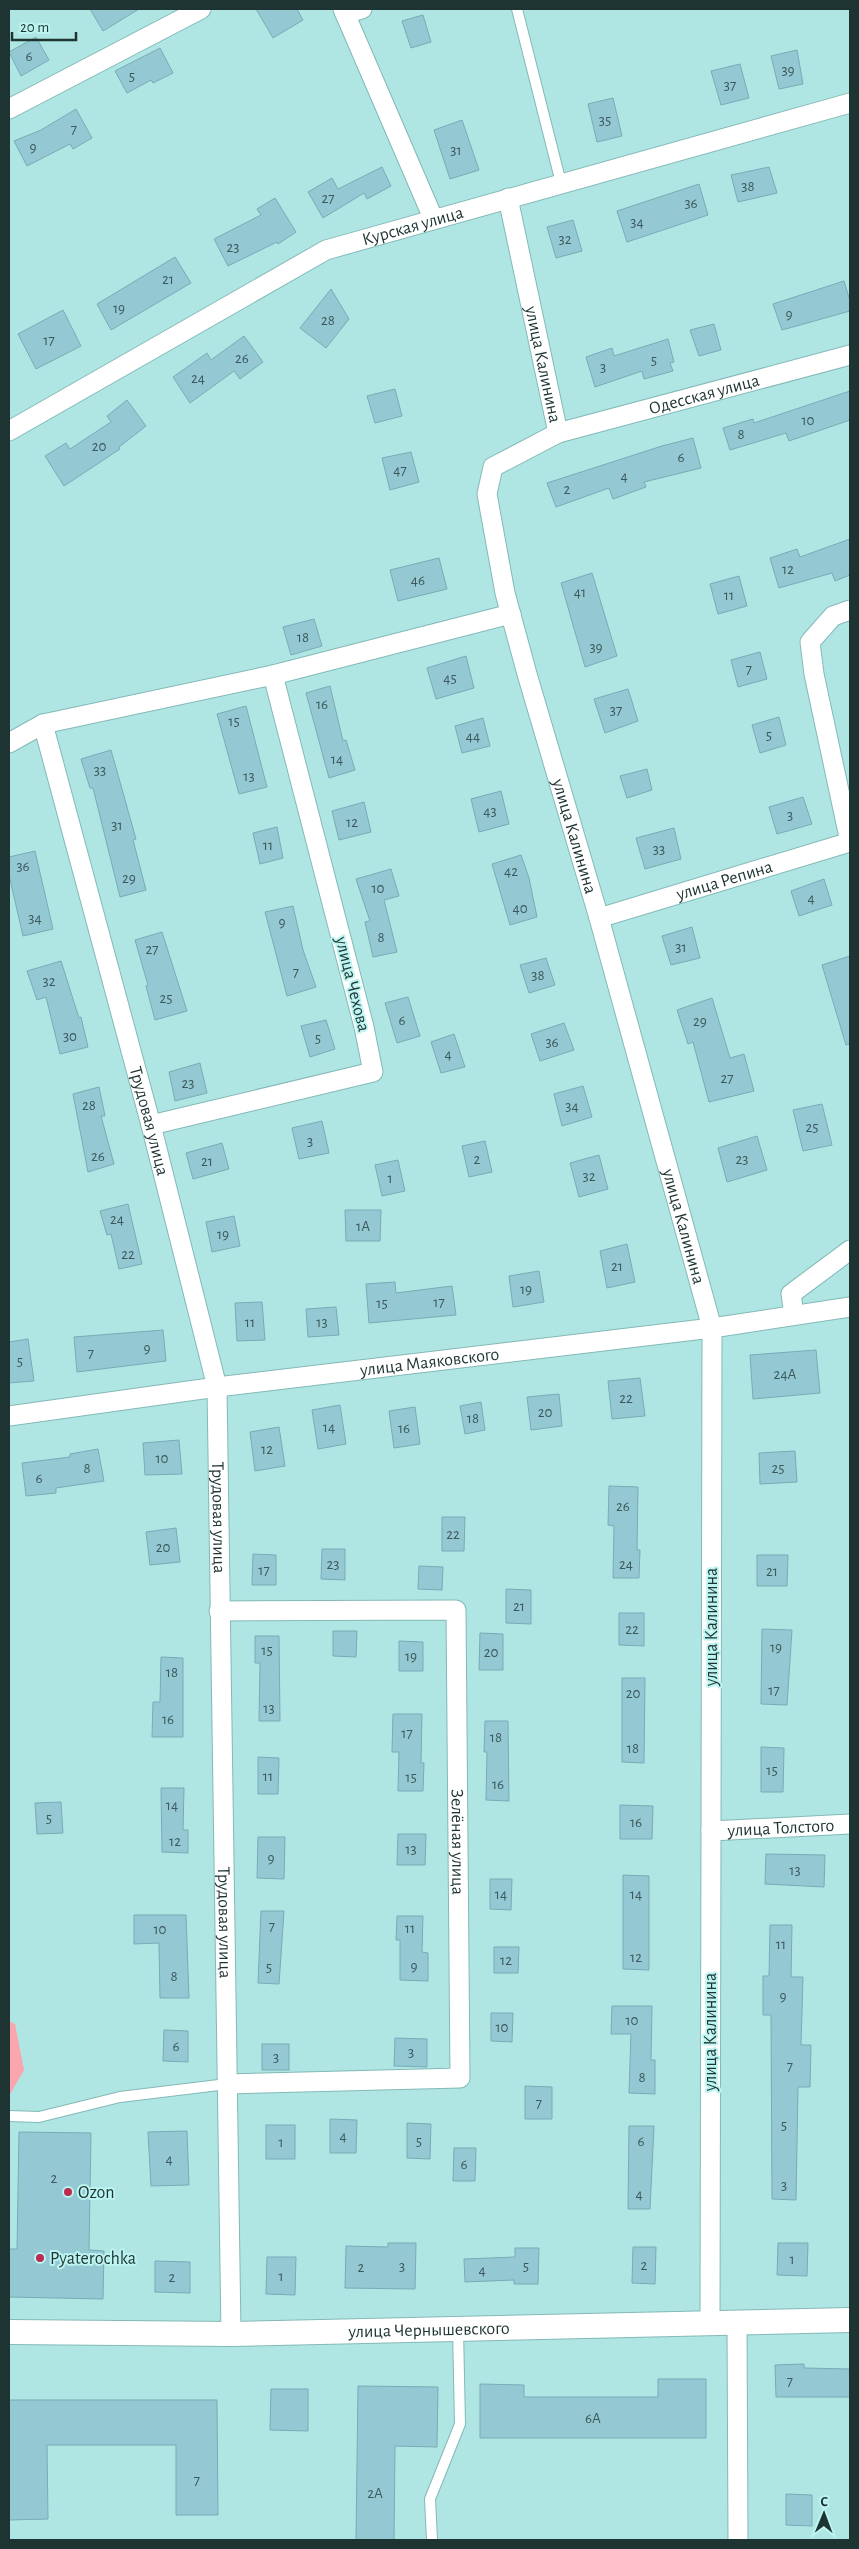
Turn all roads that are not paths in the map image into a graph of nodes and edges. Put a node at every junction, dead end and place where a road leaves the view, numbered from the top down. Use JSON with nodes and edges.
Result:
{"nodes":[{"id":1,"x":201,"y":9,"type":"edge"},
{"id":2,"x":518,"y":9,"type":"edge"},
{"id":3,"x":350,"y":10,"type":"edge"},
{"id":4,"x":850,"y":103,"type":"edge"},
{"id":5,"x":9,"y":109,"type":"edge"},
{"id":6,"x":561,"y":183,"type":"junction"},
{"id":7,"x":508,"y":198,"type":"junction"},
{"id":8,"x":433,"y":218,"type":"junction"},
{"id":9,"x":850,"y":354,"type":"edge"},
{"id":10,"x":9,"y":431,"type":"edge"},
{"id":11,"x":558,"y":433,"type":"junction"},
{"id":12,"x":850,"y":610,"type":"edge"},
{"id":13,"x":511,"y":614,"type":"junction"},
{"id":14,"x":273,"y":674,"type":"junction"},
{"id":15,"x":44,"y":724,"type":"junction"},
{"id":16,"x":9,"y":743,"type":"edge"},
{"id":17,"x":850,"y":842,"type":"edge"},
{"id":18,"x":600,"y":918,"type":"junction"},
{"id":19,"x":150,"y":1124,"type":"junction"},
{"id":20,"x":850,"y":1250,"type":"edge"},
{"id":21,"x":850,"y":1307,"type":"edge"},
{"id":22,"x":794,"y":1315,"type":"junction"},
{"id":23,"x":712,"y":1328,"type":"junction"},
{"id":24,"x":217,"y":1387,"type":"junction"},
{"id":25,"x":9,"y":1416,"type":"edge"},
{"id":26,"x":219,"y":1611,"type":"junction"},
{"id":27,"x":850,"y":1824,"type":"edge"},
{"id":28,"x":711,"y":1831,"type":"junction"},
{"id":29,"x":227,"y":2084,"type":"junction"},
{"id":30,"x":9,"y":2116,"type":"edge"},
{"id":31,"x":850,"y":2320,"type":"edge"},
{"id":32,"x":710,"y":2322,"type":"junction"},
{"id":33,"x":737,"y":2323,"type":"junction"},
{"id":34,"x":458,"y":2329,"type":"junction"},
{"id":35,"x":9,"y":2332,"type":"edge"},
{"id":36,"x":231,"y":2334,"type":"junction"},
{"id":37,"x":432,"y":2540,"type":"edge"},
{"id":38,"x":738,"y":2540,"type":"edge"}],
"edges":[{"from":1,"to":5,"type":"street"},
{"from":2,"to":6,"type":"lane"},
{"from":3,"to":8,"type":"street"},
{"from":4,"to":6,"type":"street","name":"Курская улица"},
{"from":6,"to":7,"type":"street","name":"Курская улица"},
{"from":7,"to":8,"type":"street","name":"Курская улица"},
{"from":7,"to":11,"type":"street","name":"улица Калинина"},
{"from":8,"to":10,"type":"street","name":"Курская улица"},
{"from":9,"to":11,"type":"street","name":"Одесская улица"},
{"from":11,"to":13,"type":"street","name":"улица Калинина"},
{"from":12,"to":17,"type":"street","name":"улица Репина"},
{"from":13,"to":14,"type":"street"},
{"from":13,"to":18,"type":"street","name":"улица Калинина"},
{"from":14,"to":15,"type":"street"},
{"from":14,"to":19,"type":"street","name":"улица Чехова"},
{"from":15,"to":16,"type":"street"},
{"from":15,"to":19,"type":"street","name":"Трудовая улица"},
{"from":17,"to":18,"type":"street","name":"улица Репина"},
{"from":18,"to":23,"type":"street","name":"улица Калинина"},
{"from":19,"to":24,"type":"street","name":"Трудовая улица"},
{"from":20,"to":22,"type":"street"},
{"from":21,"to":22,"type":"street","name":"улица Маяковского"},
{"from":22,"to":23,"type":"street","name":"улица Маяковского"},
{"from":23,"to":24,"type":"street","name":"улица Маяковского"},
{"from":23,"to":28,"type":"street","name":"улица Калинина"},
{"from":24,"to":25,"type":"street","name":"улица Маяковского"},
{"from":24,"to":26,"type":"street","name":"Трудовая улица"},
{"from":26,"to":29,"type":"street","name":"Трудовая улица"},
{"from":26,"to":29,"type":"street","name":"Зелёная улица"},
{"from":27,"to":28,"type":"street","name":"улица Толстого"},
{"from":28,"to":32,"type":"street","name":"улица Калинина"},
{"from":29,"to":30,"type":"lane"},
{"from":29,"to":36,"type":"street","name":"Трудовая улица"},
{"from":31,"to":33,"type":"street","name":"улица Чернышевского"},
{"from":32,"to":33,"type":"street","name":"улица Чернышевского"},
{"from":32,"to":34,"type":"street","name":"улица Чернышевского"},
{"from":33,"to":38,"type":"street"},
{"from":34,"to":36,"type":"street","name":"улица Чернышевского"},
{"from":34,"to":37,"type":"lane"},
{"from":35,"to":36,"type":"street","name":"улица Чернышевского"}]}
